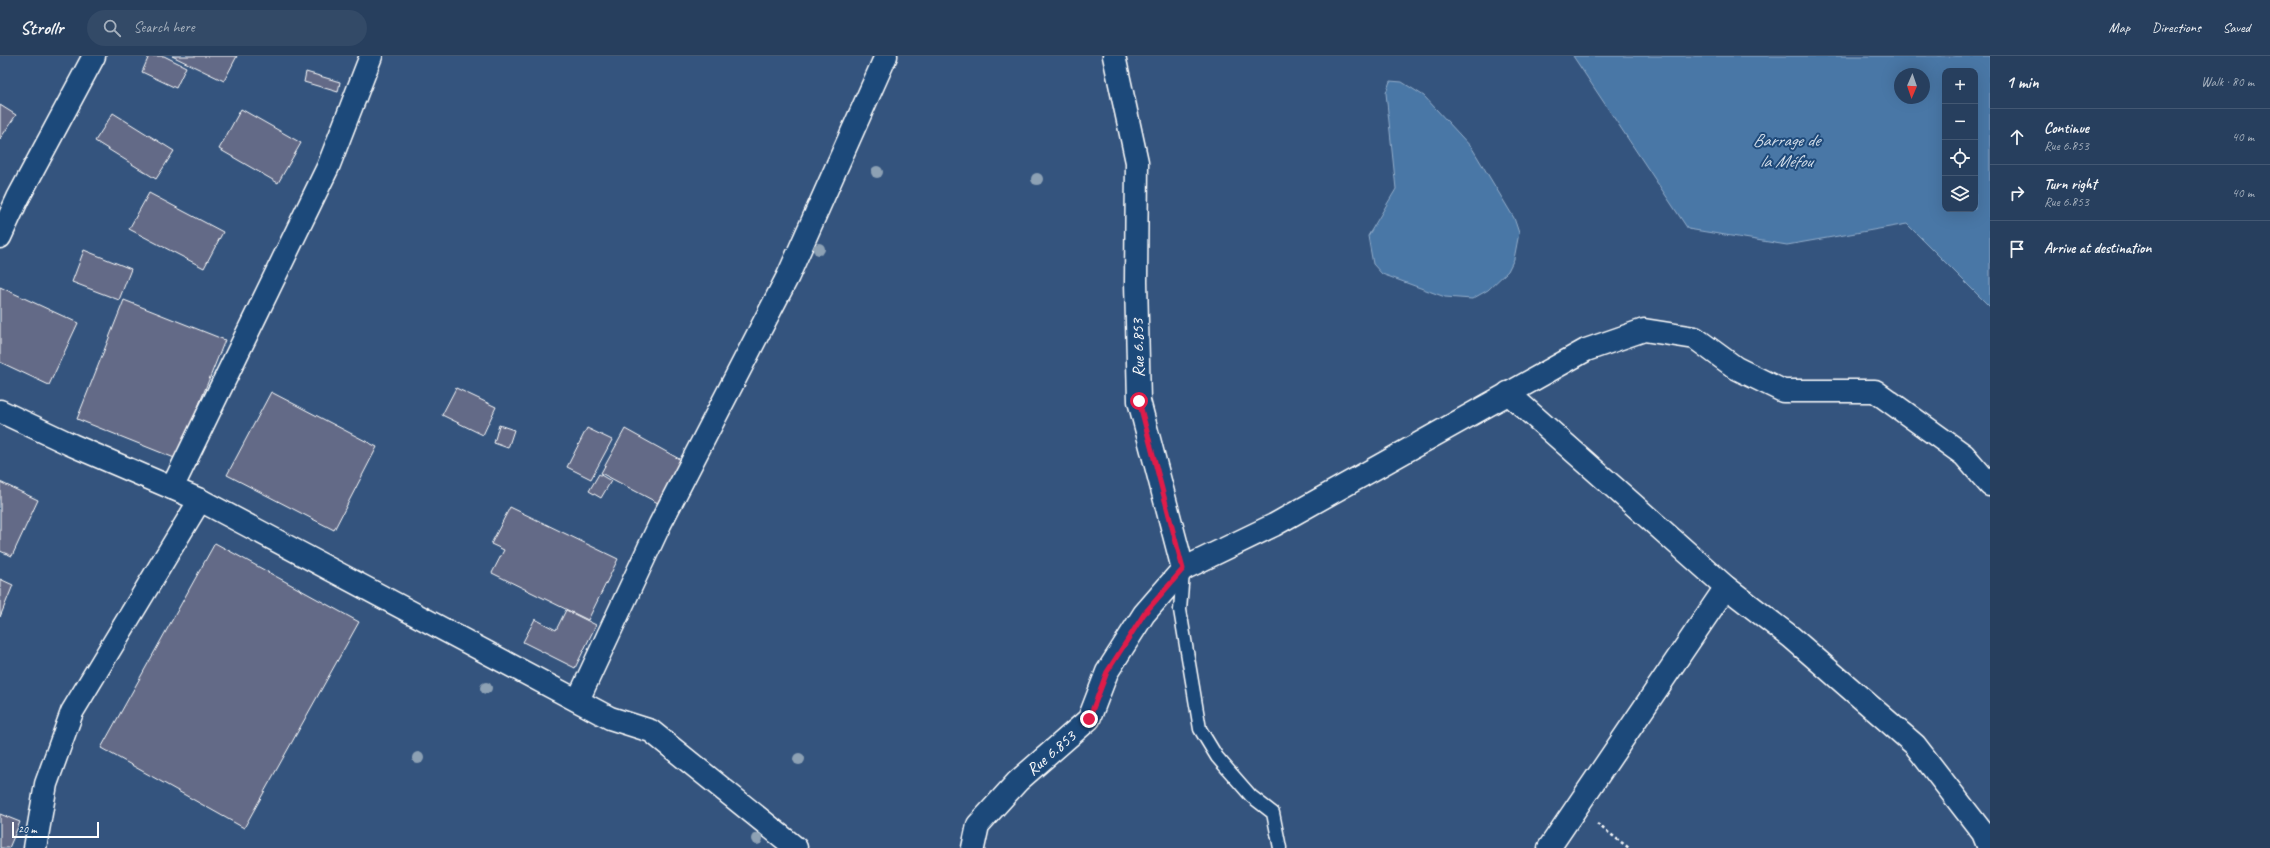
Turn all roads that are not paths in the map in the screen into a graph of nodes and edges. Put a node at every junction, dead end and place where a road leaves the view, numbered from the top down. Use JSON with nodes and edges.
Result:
{"nodes":[{"id":1,"x":94,"y":56,"type":"edge"},
{"id":2,"x":371,"y":56,"type":"edge"},
{"id":3,"x":886,"y":56,"type":"edge"},
{"id":4,"x":1114,"y":56,"type":"edge"},
{"id":5,"x":0,"y":237,"type":"edge"},
{"id":6,"x":1508,"y":394,"type":"junction"},
{"id":7,"x":0,"y":411,"type":"edge"},
{"id":8,"x":1990,"y":485,"type":"edge"},
{"id":9,"x":172,"y":488,"type":"junction"},
{"id":10,"x":200,"y":500,"type":"junction"},
{"id":11,"x":1183,"y":569,"type":"junction"},
{"id":12,"x":1726,"y":587,"type":"junction"},
{"id":13,"x":578,"y":700,"type":"junction"},
{"id":14,"x":35,"y":848,"type":"edge"},
{"id":15,"x":796,"y":848,"type":"edge"},
{"id":16,"x":973,"y":848,"type":"edge"},
{"id":17,"x":1280,"y":848,"type":"edge"},
{"id":18,"x":1549,"y":848,"type":"edge"},
{"id":19,"x":1989,"y":848,"type":"edge"}],
"edges":[{"from":1,"to":5,"type":"street"},
{"from":2,"to":9,"type":"street"},
{"from":3,"to":13,"type":"street"},
{"from":4,"to":11,"type":"street","name":"Rue 6.853"},
{"from":6,"to":8,"type":"street"},
{"from":6,"to":11,"type":"street"},
{"from":6,"to":12,"type":"street"},
{"from":7,"to":9,"type":"street"},
{"from":9,"to":10,"type":"street"},
{"from":10,"to":13,"type":"street"},
{"from":10,"to":14,"type":"street"},
{"from":11,"to":16,"type":"street","name":"Rue 6.853"},
{"from":11,"to":17,"type":"lane"},
{"from":12,"to":18,"type":"street"},
{"from":12,"to":19,"type":"street"},
{"from":13,"to":15,"type":"street"}]}
